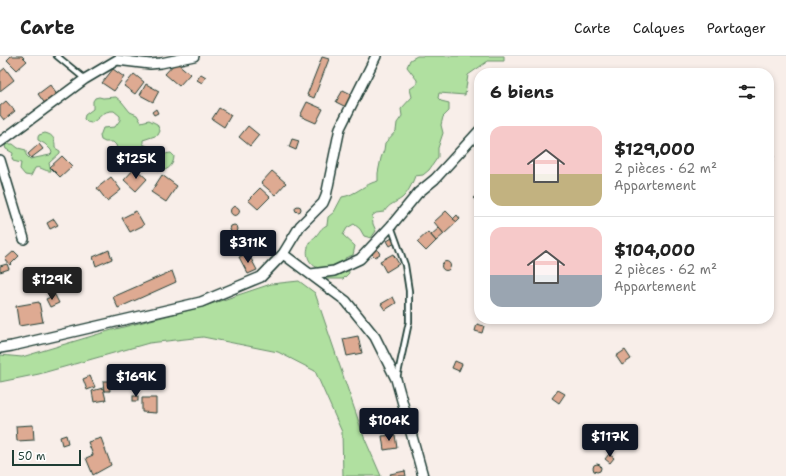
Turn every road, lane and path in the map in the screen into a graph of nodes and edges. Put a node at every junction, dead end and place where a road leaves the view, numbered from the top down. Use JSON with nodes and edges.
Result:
{"nodes":[{"id":1,"x":57,"y":56,"type":"edge"},
{"id":2,"x":194,"y":56,"type":"edge"},
{"id":3,"x":376,"y":56,"type":"edge"},
{"id":4,"x":119,"y":58,"type":"edge"},
{"id":5,"x":85,"y":80,"type":"junction"},
{"id":6,"x":474,"y":136,"type":"edge"},
{"id":7,"x":0,"y":142,"type":"edge"},
{"id":8,"x":0,"y":160,"type":"edge"},
{"id":9,"x":391,"y":226,"type":"junction"},
{"id":10,"x":24,"y":239,"type":"dead end"},
{"id":11,"x":283,"y":254,"type":"junction"},
{"id":12,"x":311,"y":274,"type":"junction"},
{"id":13,"x":0,"y":348,"type":"edge"},
{"id":14,"x":396,"y":379,"type":"junction"},
{"id":15,"x":423,"y":476,"type":"edge"}],
"edges":[{"from":1,"to":5,"type":"lane"},
{"from":2,"to":4,"type":"street"},
{"from":3,"to":11,"type":"street"},
{"from":4,"to":5,"type":"street"},
{"from":5,"to":7,"type":"street"},
{"from":6,"to":9,"type":"street"},
{"from":8,"to":10,"type":"street"},
{"from":9,"to":12,"type":"street"},
{"from":9,"to":14,"type":"lane"},
{"from":11,"to":12,"type":"street"},
{"from":11,"to":13,"type":"street"},
{"from":12,"to":14,"type":"street"},
{"from":14,"to":15,"type":"street"}]}
